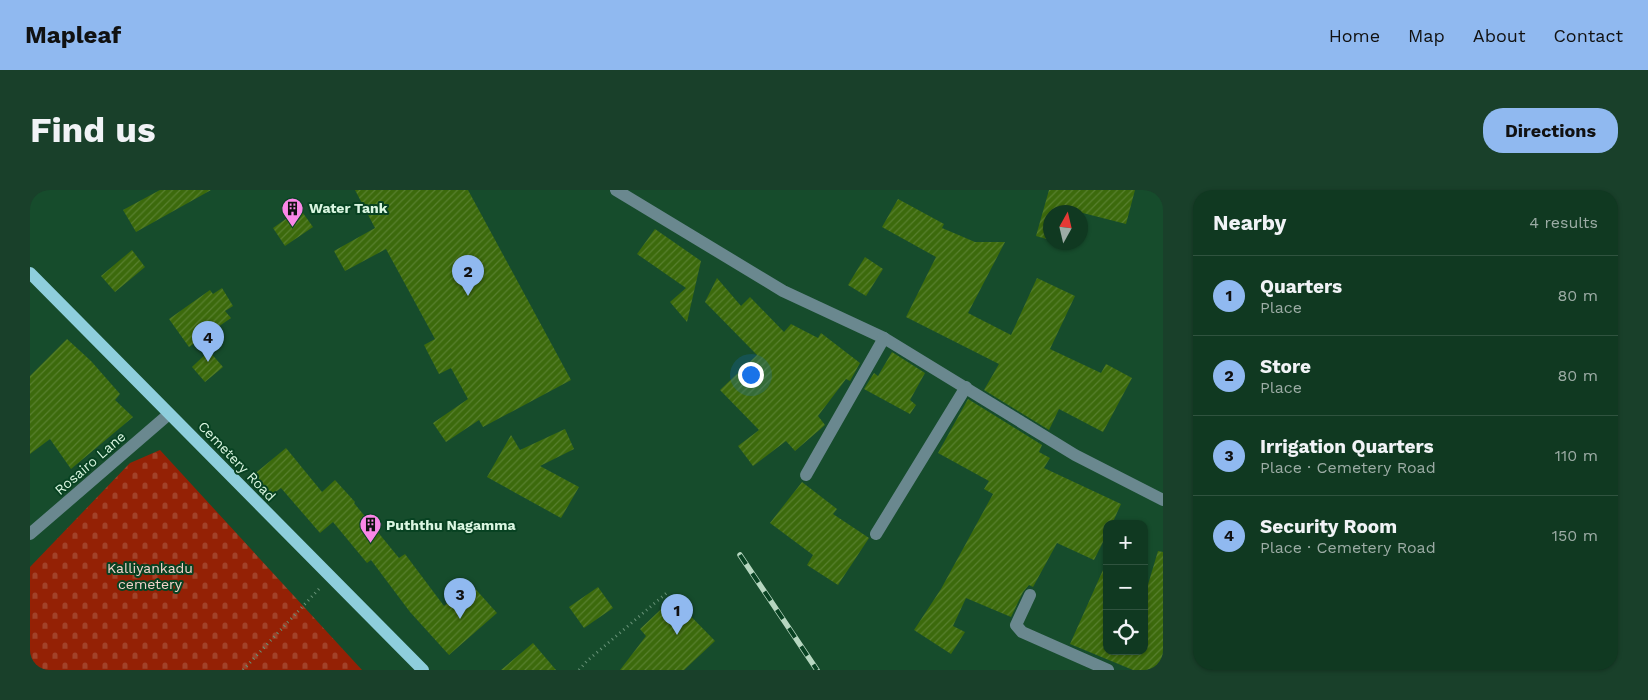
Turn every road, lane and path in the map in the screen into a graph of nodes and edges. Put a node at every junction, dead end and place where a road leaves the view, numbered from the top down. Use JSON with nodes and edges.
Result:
{"nodes":[{"id":1,"x":616,"y":190,"type":"edge"},
{"id":2,"x":30,"y":273,"type":"edge"},
{"id":3,"x":884,"y":338,"type":"junction"},
{"id":4,"x":966,"y":387,"type":"junction"},
{"id":5,"x":170,"y":414,"type":"junction"},
{"id":6,"x":806,"y":475,"type":"dead end"},
{"id":7,"x":1163,"y":500,"type":"edge"},
{"id":8,"x":30,"y":534,"type":"edge"},
{"id":9,"x":876,"y":534,"type":"dead end"},
{"id":10,"x":330,"y":578,"type":"junction"},
{"id":11,"x":668,"y":591,"type":"dead end"},
{"id":12,"x":1030,"y":595,"type":"dead end"},
{"id":13,"x":243,"y":670,"type":"edge"},
{"id":14,"x":423,"y":670,"type":"edge"},
{"id":15,"x":579,"y":670,"type":"edge"},
{"id":16,"x":1108,"y":670,"type":"edge"}],
"edges":[{"from":1,"to":3,"type":"street"},
{"from":2,"to":5,"type":"main road","name":"Cemetery Road"},
{"from":3,"to":4,"type":"street"},
{"from":3,"to":6,"type":"street"},
{"from":4,"to":7,"type":"street"},
{"from":4,"to":9,"type":"street"},
{"from":5,"to":8,"type":"street","name":"Rosairo Lane"},
{"from":5,"to":10,"type":"main road","name":"Cemetery Road"},
{"from":10,"to":13,"type":"path"},
{"from":10,"to":14,"type":"main road","name":"Cemetery Road"},
{"from":11,"to":15,"type":"path"},
{"from":12,"to":16,"type":"street"}]}
